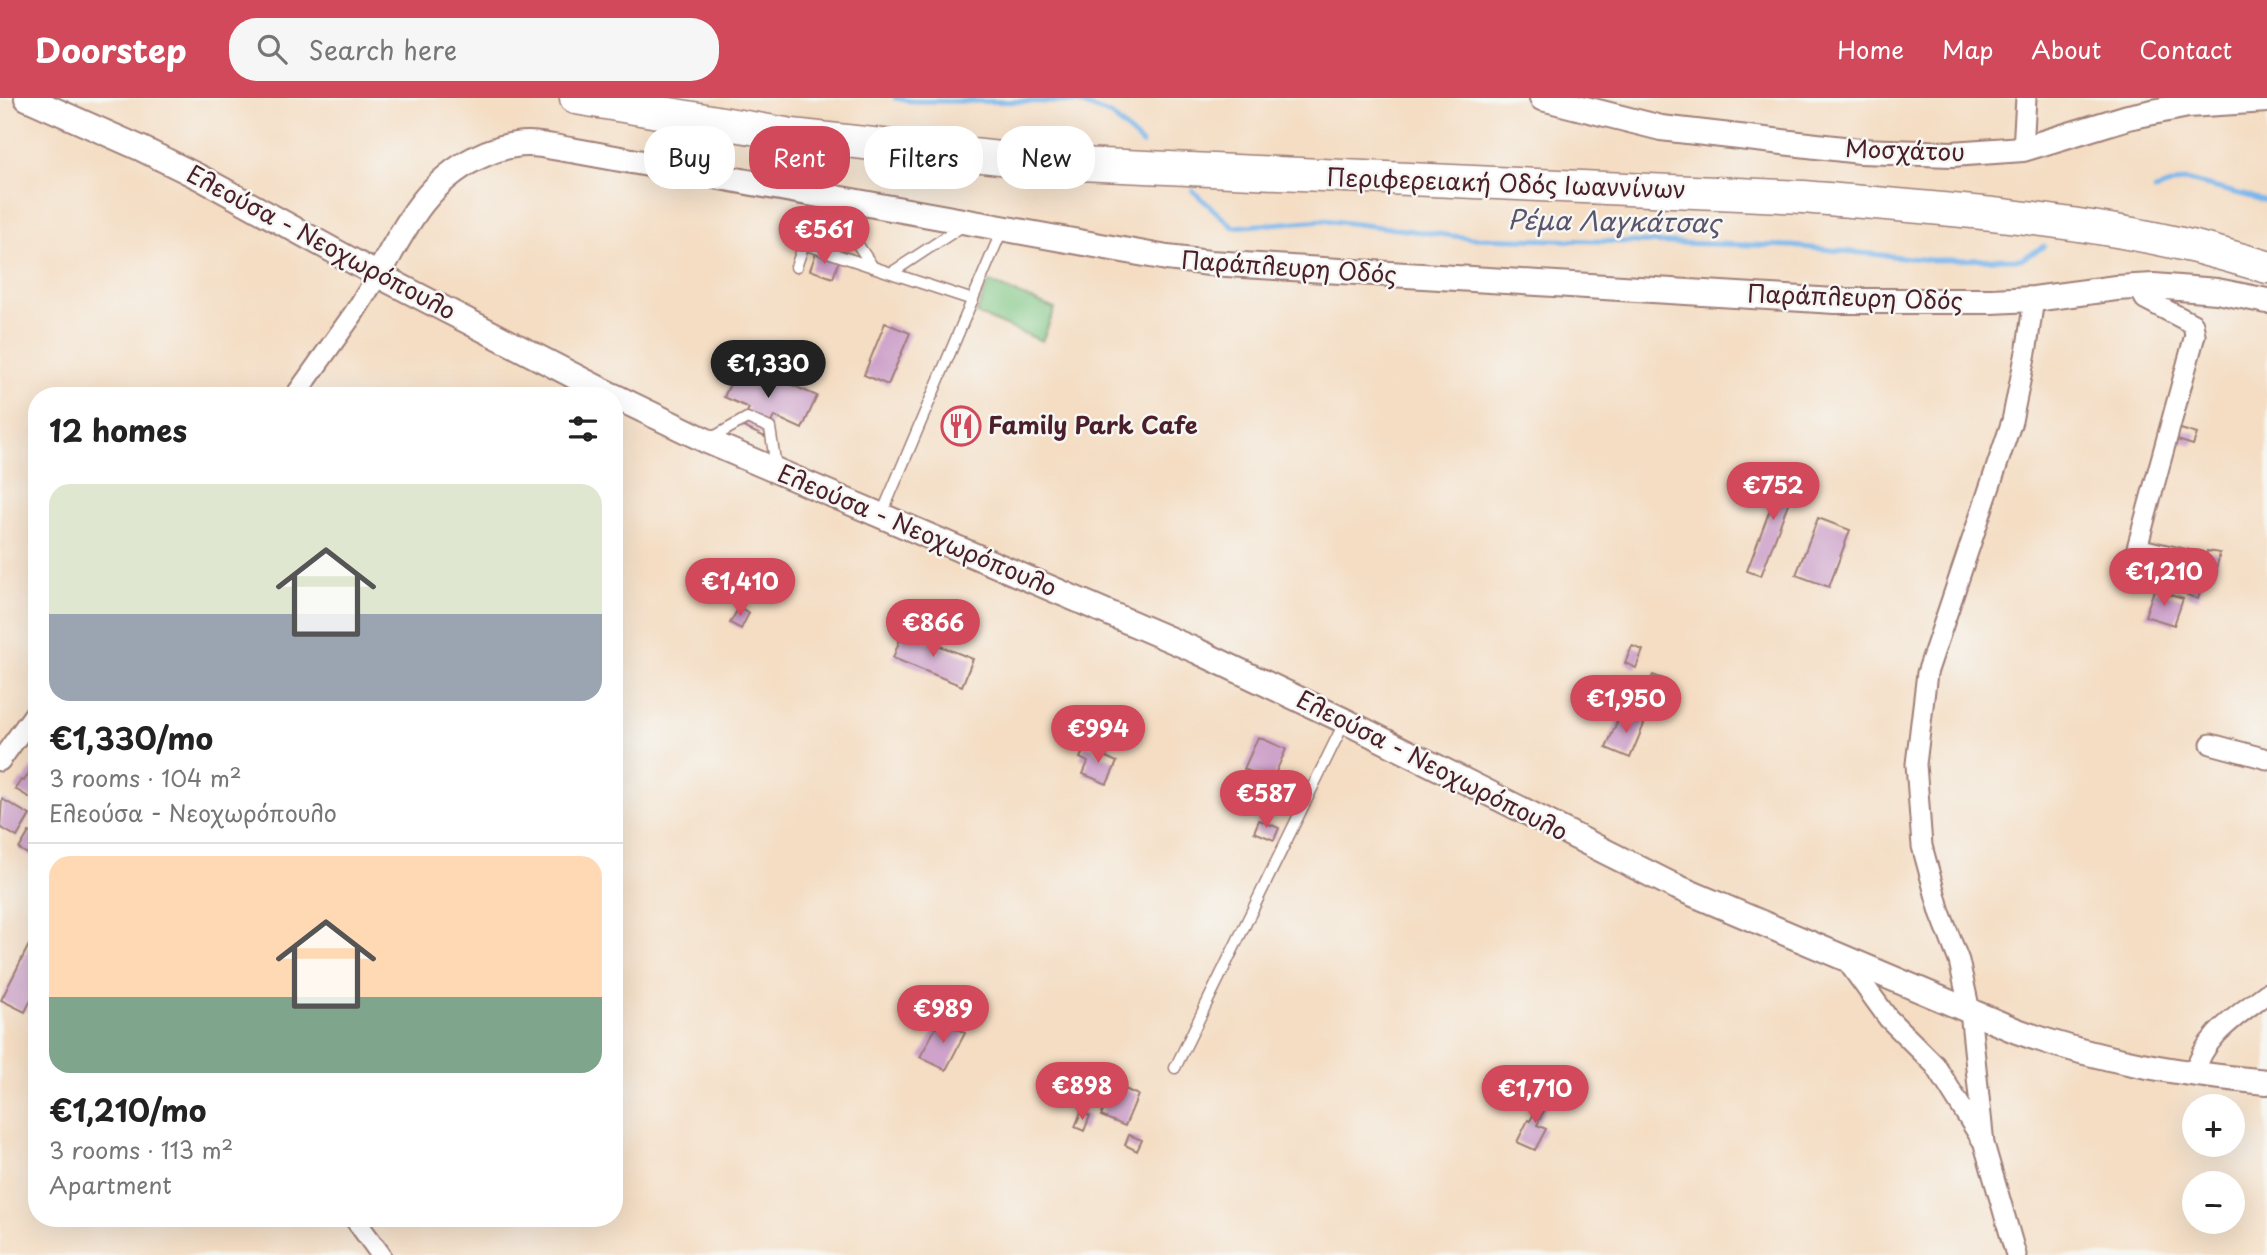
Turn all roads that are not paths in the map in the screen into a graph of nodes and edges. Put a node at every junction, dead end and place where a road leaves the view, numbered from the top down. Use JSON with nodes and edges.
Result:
{"nodes":[{"id":1,"x":27,"y":98,"type":"edge"},
{"id":2,"x":576,"y":98,"type":"edge"},
{"id":3,"x":1542,"y":98,"type":"edge"},
{"id":4,"x":2026,"y":98,"type":"edge"},
{"id":5,"x":2267,"y":100,"type":"edge"},
{"id":6,"x":2023,"y":149,"type":"junction"},
{"id":7,"x":825,"y":195,"type":"junction"},
{"id":8,"x":970,"y":221,"type":"junction"},
{"id":9,"x":1004,"y":227,"type":"junction"},
{"id":10,"x":796,"y":267,"type":"dead end"},
{"id":11,"x":873,"y":267,"type":"junction"},
{"id":12,"x":2267,"y":267,"type":"edge"},
{"id":13,"x":891,"y":273,"type":"junction"},
{"id":14,"x":377,"y":275,"type":"junction"},
{"id":15,"x":2137,"y":286,"type":"junction"},
{"id":16,"x":2034,"y":299,"type":"junction"},
{"id":17,"x":973,"y":300,"type":"junction"},
{"id":18,"x":2267,"y":301,"type":"edge"},
{"id":19,"x":301,"y":387,"type":"edge"},
{"id":20,"x":595,"y":387,"type":"edge"},
{"id":21,"x":623,"y":401,"type":"edge"},
{"id":22,"x":707,"y":441,"type":"junction"},
{"id":23,"x":776,"y":471,"type":"junction"},
{"id":24,"x":881,"y":516,"type":"junction"},
{"id":25,"x":2195,"y":562,"type":"dead end"},
{"id":26,"x":1345,"y":721,"type":"junction"},
{"id":27,"x":28,"y":722,"type":"edge"},
{"id":28,"x":2211,"y":744,"type":"dead end"},
{"id":29,"x":2267,"y":759,"type":"edge"},
{"id":30,"x":0,"y":761,"type":"edge"},
{"id":31,"x":1846,"y":960,"type":"junction"},
{"id":32,"x":2267,"y":993,"type":"edge"},
{"id":33,"x":1970,"y":1011,"type":"junction"},
{"id":34,"x":1175,"y":1068,"type":"dead end"},
{"id":35,"x":2194,"y":1075,"type":"junction"},
{"id":36,"x":2267,"y":1083,"type":"edge"},
{"id":37,"x":1984,"y":1144,"type":"junction"},
{"id":38,"x":361,"y":1227,"type":"edge"},
{"id":39,"x":381,"y":1255,"type":"edge"},
{"id":40,"x":2016,"y":1255,"type":"edge"}],
"edges":[{"from":1,"to":14,"type":"street","name":"Ελεούσα - Νεοχωρόπουλο"},
{"from":2,"to":12,"type":"highway","name":"Περιφερειακή Οδός Ιωαννίνων"},
{"from":3,"to":6,"type":"street","name":"Μοσχάτου"},
{"from":4,"to":6,"type":"street"},
{"from":5,"to":6,"type":"street","name":"Μοσχάτου"},
{"from":7,"to":8,"type":"street","name":"Παράπλευρη Οδός"},
{"from":7,"to":11,"type":"lane"},
{"from":7,"to":14,"type":"street","name":"Παράπλευρη Οδός"},
{"from":8,"to":9,"type":"street","name":"Παράπλευρη Οδός"},
{"from":8,"to":13,"type":"lane"},
{"from":9,"to":16,"type":"street","name":"Παράπλευρη Οδός"},
{"from":9,"to":17,"type":"lane"},
{"from":10,"to":11,"type":"lane"},
{"from":11,"to":13,"type":"lane"},
{"from":13,"to":17,"type":"lane"},
{"from":14,"to":19,"type":"street"},
{"from":14,"to":20,"type":"street","name":"Ελεούσα - Νεοχωρόπουλο"},
{"from":15,"to":16,"type":"street","name":"Παράπλευρη Οδός"},
{"from":15,"to":18,"type":"street","name":"Παράπλευρη Οδός"},
{"from":15,"to":25,"type":"street"},
{"from":16,"to":33,"type":"street"},
{"from":17,"to":24,"type":"lane"},
{"from":21,"to":22,"type":"street","name":"Ελεούσα - Νεοχωρόπουλο"},
{"from":22,"to":23,"type":"street","name":"Ελεούσα - Νεοχωρόπουλο"},
{"from":22,"to":23,"type":"lane"},
{"from":23,"to":24,"type":"street","name":"Ελεούσα - Νεοχωρόπουλο"},
{"from":24,"to":26,"type":"street","name":"Ελεούσα - Νεοχωρόπουλο"},
{"from":26,"to":31,"type":"street","name":"Ελεούσα - Νεοχωρόπουλο"},
{"from":26,"to":34,"type":"lane"},
{"from":27,"to":30,"type":"street"},
{"from":28,"to":29,"type":"street"},
{"from":31,"to":33,"type":"street","name":"Ελεούσα - Νεοχωρόπουλο"},
{"from":31,"to":37,"type":"street"},
{"from":32,"to":35,"type":"street"},
{"from":33,"to":35,"type":"street","name":"Ελεούσα - Νεοχωρόπουλο"},
{"from":33,"to":37,"type":"street"},
{"from":35,"to":36,"type":"street","name":"Ελεούσα - Νεοχωρόπουλο"},
{"from":37,"to":40,"type":"street"},
{"from":38,"to":39,"type":"street"}]}
